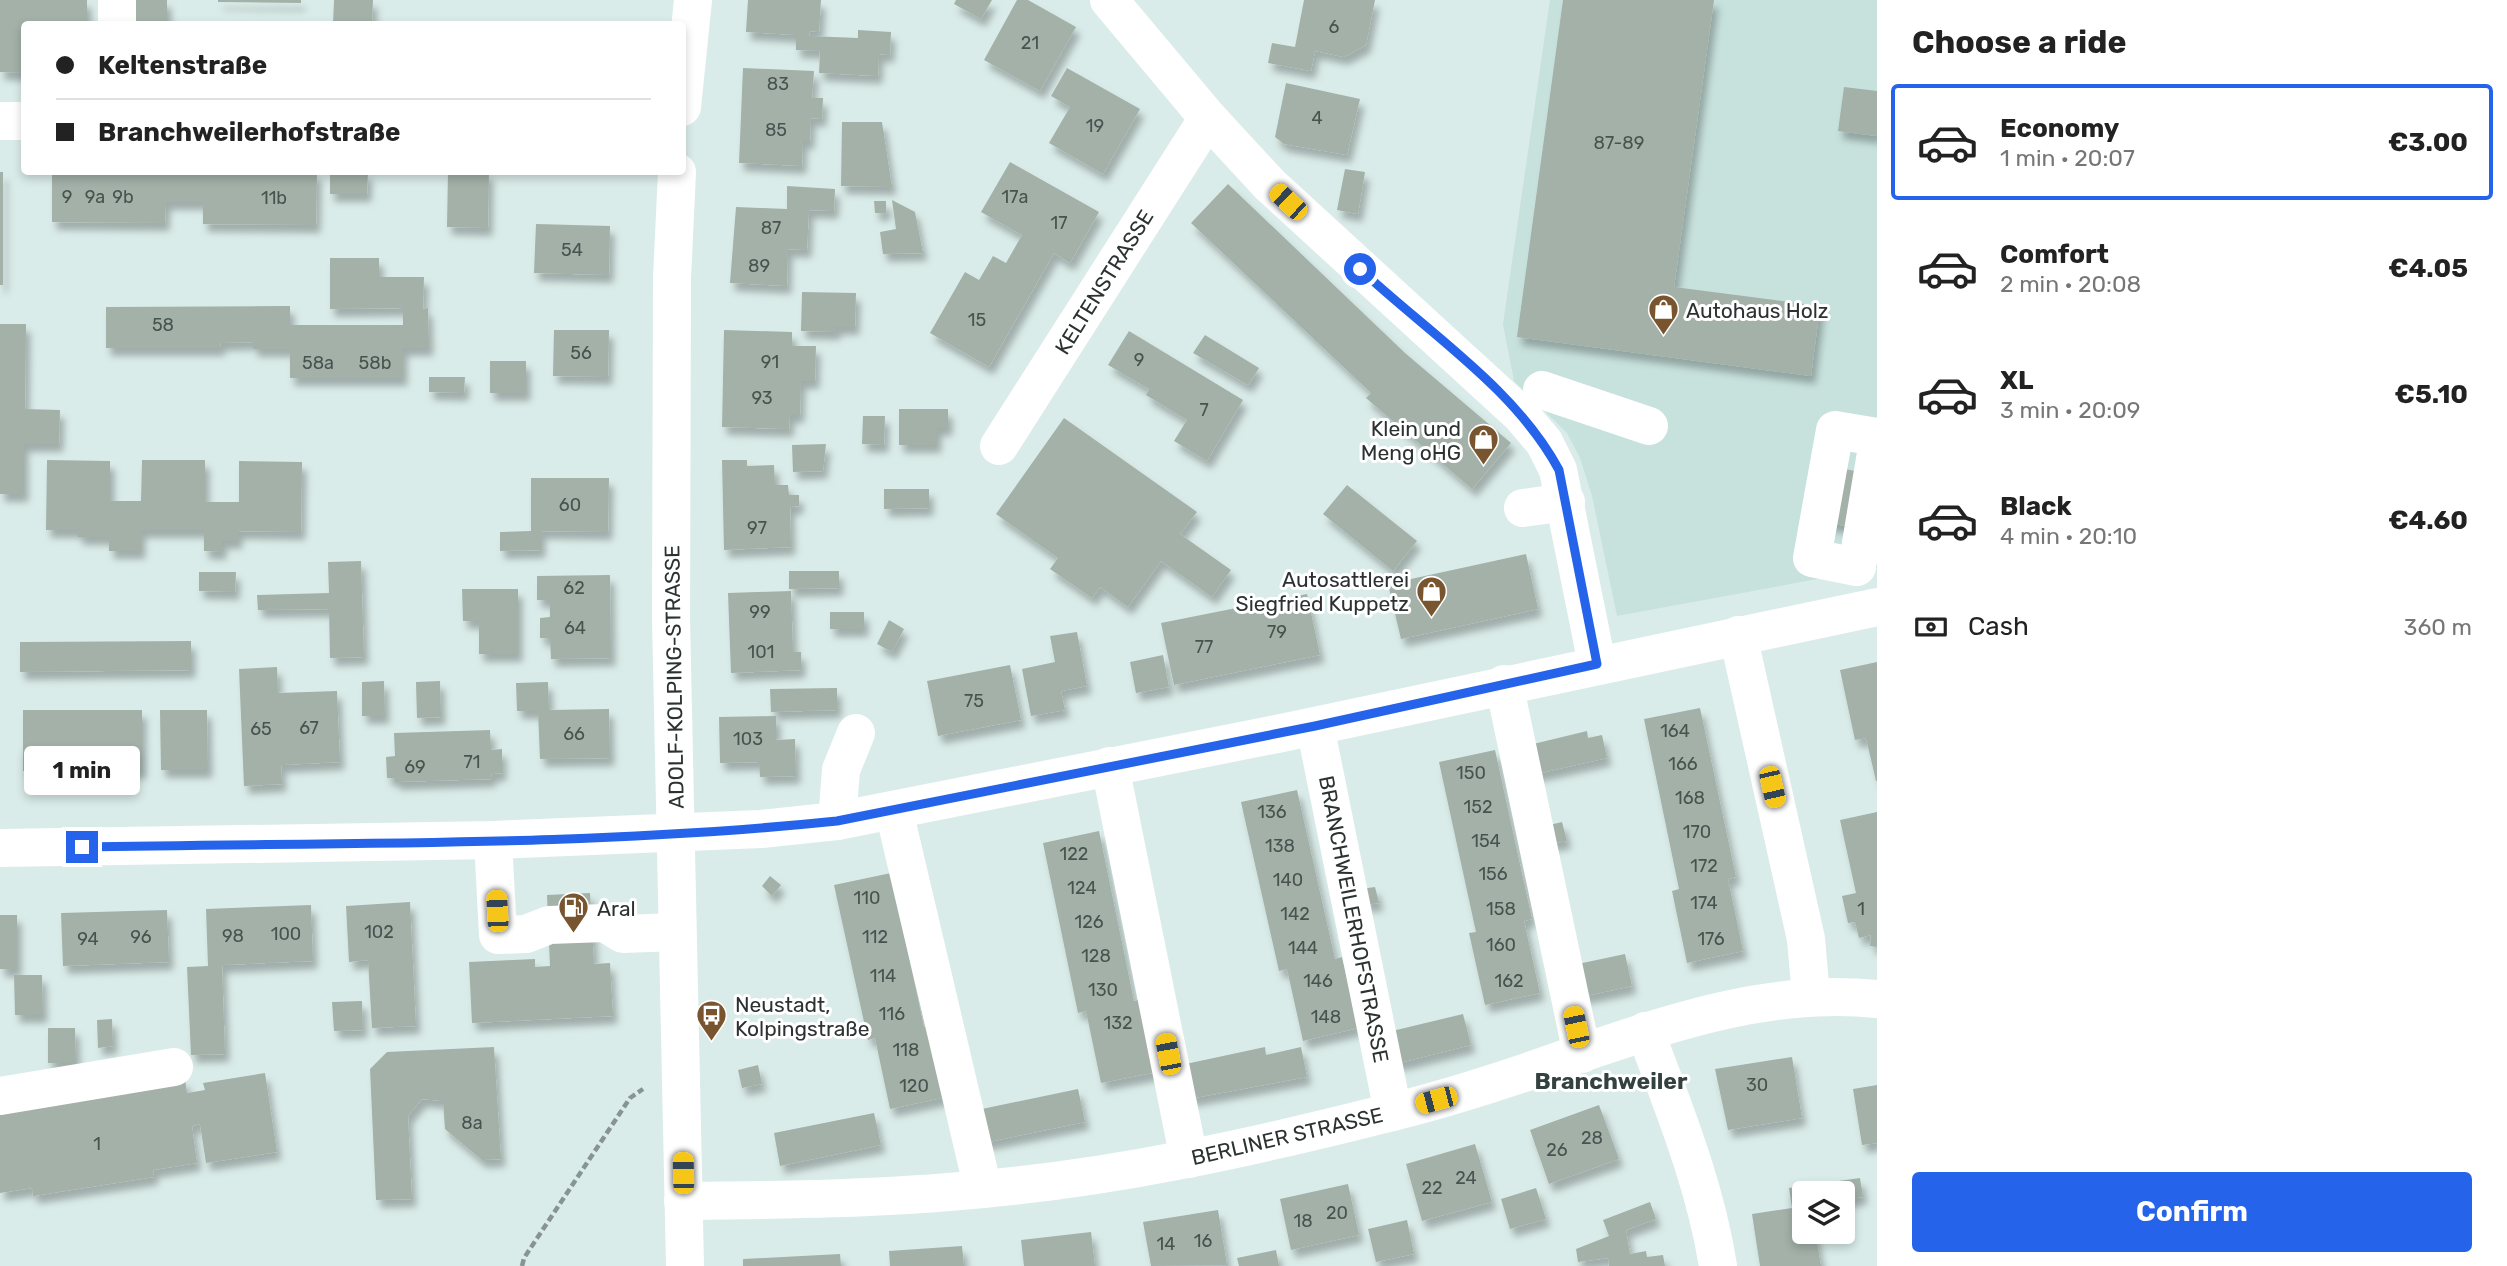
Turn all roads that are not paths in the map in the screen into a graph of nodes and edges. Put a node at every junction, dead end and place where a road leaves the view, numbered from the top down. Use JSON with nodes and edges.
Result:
{"nodes":[{"id":1,"x":117,"y":0,"type":"edge"},
{"id":2,"x":693,"y":0,"type":"edge"},
{"id":3,"x":1109,"y":0,"type":"edge"},
{"id":4,"x":117,"y":21,"type":"edge"},
{"id":5,"x":686,"y":68,"type":"edge"},
{"id":6,"x":1208,"y":118,"type":"junction"},
{"id":7,"x":0,"y":121,"type":"edge"},
{"id":8,"x":21,"y":121,"type":"edge"},
{"id":9,"x":677,"y":175,"type":"edge"},
{"id":10,"x":1542,"y":390,"type":"dead end"},
{"id":11,"x":1649,"y":426,"type":"dead end"},
{"id":12,"x":1877,"y":437,"type":"edge"},
{"id":13,"x":999,"y":446,"type":"dead end"},
{"id":14,"x":1877,"y":447,"type":"edge"},
{"id":15,"x":1566,"y":502,"type":"junction"},
{"id":16,"x":1523,"y":508,"type":"dead end"},
{"id":17,"x":1837,"y":563,"type":"junction"},
{"id":18,"x":1877,"y":607,"type":"edge"},
{"id":19,"x":1826,"y":617,"type":"junction"},
{"id":20,"x":1738,"y":635,"type":"junction"},
{"id":21,"x":1597,"y":664,"type":"junction"},
{"id":22,"x":1504,"y":684,"type":"junction"},
{"id":23,"x":1315,"y":726,"type":"junction"},
{"id":24,"x":856,"y":733,"type":"dead end"},
{"id":25,"x":1110,"y":766,"type":"junction"},
{"id":26,"x":894,"y":811,"type":"junction"},
{"id":27,"x":837,"y":821,"type":"junction"},
{"id":28,"x":677,"y":833,"type":"junction"},
{"id":29,"x":493,"y":839,"type":"junction"},
{"id":30,"x":0,"y":849,"type":"edge"},
{"id":31,"x":677,"y":932,"type":"junction"},
{"id":32,"x":1811,"y":996,"type":"junction"},
{"id":33,"x":1877,"y":999,"type":"edge"},
{"id":34,"x":1644,"y":1031,"type":"junction"},
{"id":35,"x":1582,"y":1054,"type":"junction"},
{"id":36,"x":174,"y":1067,"type":"dead end"},
{"id":37,"x":0,"y":1096,"type":"edge"},
{"id":38,"x":1393,"y":1112,"type":"junction"},
{"id":39,"x":1189,"y":1159,"type":"junction"},
{"id":40,"x":983,"y":1189,"type":"junction"},
{"id":41,"x":683,"y":1200,"type":"junction"},
{"id":42,"x":685,"y":1266,"type":"edge"},
{"id":43,"x":1718,"y":1266,"type":"edge"}],
"edges":[{"from":1,"to":4,"type":"street"},
{"from":2,"to":5,"type":"street"},
{"from":3,"to":6,"type":"street"},
{"from":6,"to":13,"type":"street","name":"KELTENSTRASSE"},
{"from":6,"to":15,"type":"street"},
{"from":7,"to":8,"type":"street"},
{"from":9,"to":28,"type":"street","name":"ADOLF-KOLPING-STRASSE"},
{"from":10,"to":11,"type":"street"},
{"from":12,"to":17,"type":"street"},
{"from":14,"to":17,"type":"street"},
{"from":15,"to":16,"type":"street"},
{"from":15,"to":21,"type":"street"},
{"from":17,"to":19,"type":"street"},
{"from":18,"to":19,"type":"street"},
{"from":19,"to":20,"type":"street"},
{"from":20,"to":21,"type":"street"},
{"from":20,"to":32,"type":"street"},
{"from":21,"to":22,"type":"street"},
{"from":22,"to":23,"type":"street"},
{"from":22,"to":35,"type":"street"},
{"from":23,"to":25,"type":"street"},
{"from":23,"to":38,"type":"street","name":"BRANCHWEILERHOFSTRASSE"},
{"from":24,"to":27,"type":"street"},
{"from":25,"to":26,"type":"street"},
{"from":25,"to":39,"type":"street"},
{"from":26,"to":27,"type":"street"},
{"from":26,"to":40,"type":"street"},
{"from":27,"to":28,"type":"street"},
{"from":28,"to":29,"type":"street"},
{"from":28,"to":31,"type":"street","name":"ADOLF-KOLPING-STRASSE"},
{"from":29,"to":30,"type":"street"},
{"from":29,"to":31,"type":"street"},
{"from":31,"to":41,"type":"street","name":"ADOLF-KOLPING-STRASSE"},
{"from":32,"to":33,"type":"street","name":"BERLINER STRASSE"},
{"from":32,"to":34,"type":"street","name":"BERLINER STRASSE"},
{"from":34,"to":35,"type":"street","name":"BERLINER STRASSE"},
{"from":34,"to":43,"type":"street"},
{"from":35,"to":38,"type":"street","name":"BERLINER STRASSE"},
{"from":36,"to":37,"type":"street"},
{"from":38,"to":39,"type":"street","name":"BERLINER STRASSE"},
{"from":39,"to":40,"type":"street","name":"BERLINER STRASSE"},
{"from":40,"to":41,"type":"street","name":"BERLINER STRASSE"},
{"from":41,"to":42,"type":"street","name":"ADOLF-KOLPING-STRASSE"}]}
